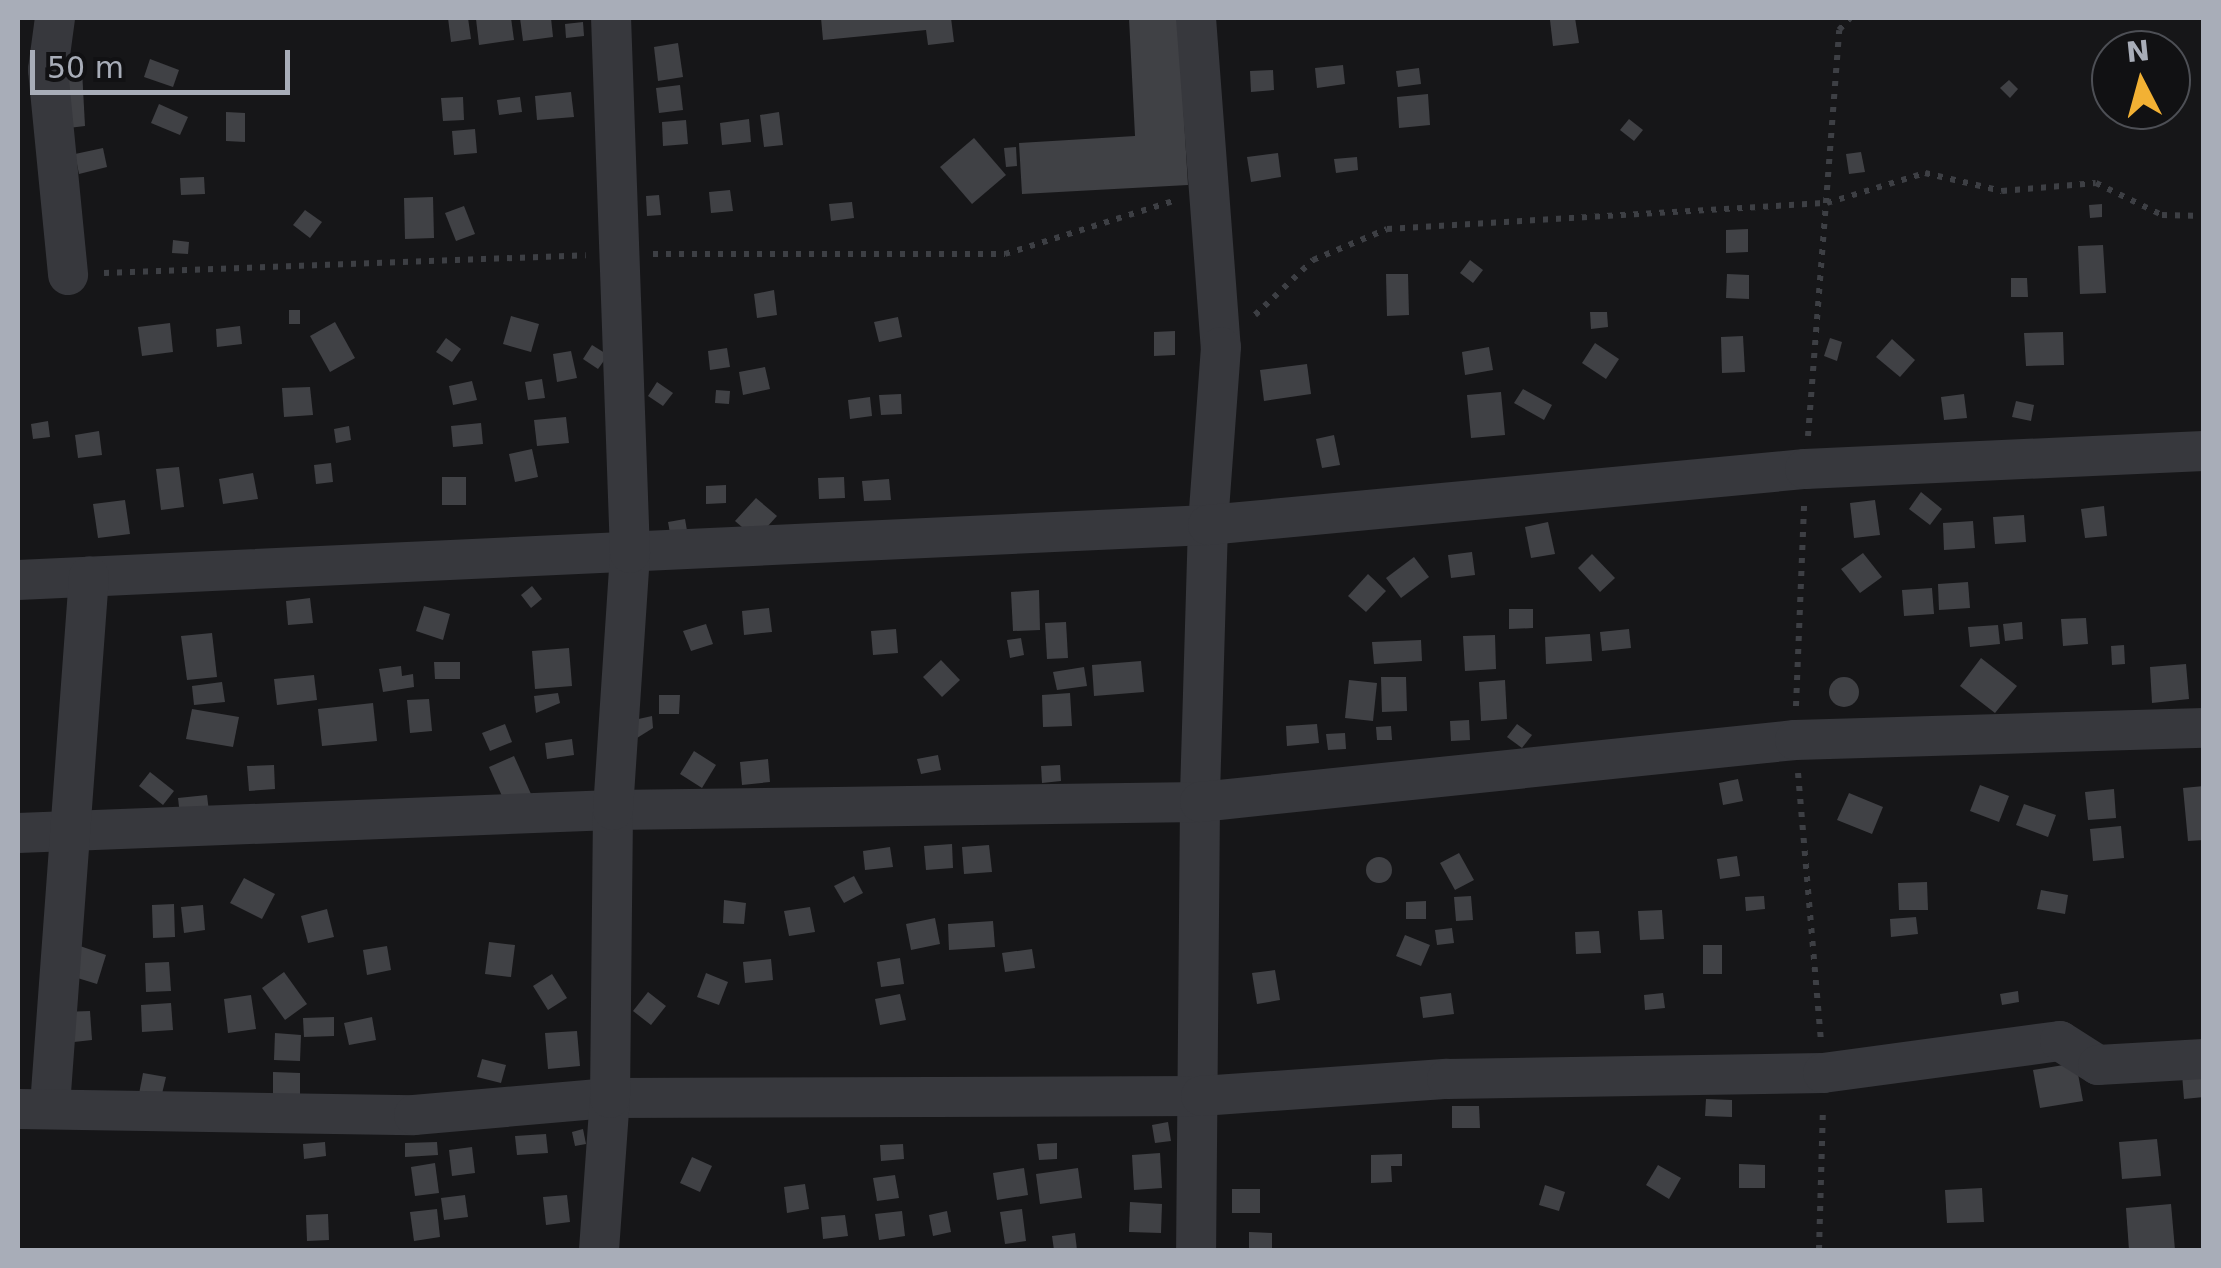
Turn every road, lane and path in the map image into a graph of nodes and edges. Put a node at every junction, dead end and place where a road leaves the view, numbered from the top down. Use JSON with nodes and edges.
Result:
{"nodes":[{"id":1,"x":55,"y":18,"type":"edge"},
{"id":2,"x":611,"y":18,"type":"edge"},
{"id":3,"x":1196,"y":18,"type":"edge"},
{"id":4,"x":1850,"y":18,"type":"edge"},
{"id":5,"x":1827,"y":203,"type":"junction"},
{"id":6,"x":2204,"y":216,"type":"edge"},
{"id":7,"x":68,"y":274,"type":"dead end"},
{"id":8,"x":1222,"y":347,"type":"junction"},
{"id":9,"x":2204,"y":451,"type":"edge"},
{"id":10,"x":1805,"y":469,"type":"junction"},
{"id":11,"x":1208,"y":525,"type":"junction"},
{"id":12,"x":630,"y":553,"type":"junction"},
{"id":13,"x":89,"y":576,"type":"junction"},
{"id":14,"x":18,"y":580,"type":"edge"},
{"id":15,"x":2204,"y":728,"type":"edge"},
{"id":16,"x":1795,"y":740,"type":"junction"},
{"id":17,"x":1200,"y":802,"type":"junction"},
{"id":18,"x":613,"y":810,"type":"junction"},
{"id":19,"x":68,"y":829,"type":"junction"},
{"id":20,"x":18,"y":833,"type":"edge"},
{"id":21,"x":2204,"y":1059,"type":"edge"},
{"id":22,"x":1824,"y":1073,"type":"junction"},
{"id":23,"x":1202,"y":1096,"type":"junction"},
{"id":24,"x":610,"y":1098,"type":"junction"},
{"id":25,"x":34,"y":1108,"type":"edge"},
{"id":26,"x":599,"y":1250,"type":"edge"},
{"id":27,"x":1196,"y":1250,"type":"edge"},
{"id":28,"x":1819,"y":1250,"type":"edge"}],
"edges":[{"from":1,"to":7,"type":"street"},
{"from":2,"to":12,"type":"street"},
{"from":3,"to":8,"type":"street"},
{"from":4,"to":5,"type":"path"},
{"from":5,"to":6,"type":"path"},
{"from":5,"to":8,"type":"path"},
{"from":5,"to":10,"type":"path"},
{"from":8,"to":11,"type":"street"},
{"from":9,"to":10,"type":"street"},
{"from":10,"to":11,"type":"street"},
{"from":10,"to":16,"type":"path"},
{"from":11,"to":12,"type":"street"},
{"from":11,"to":17,"type":"street"},
{"from":12,"to":13,"type":"street"},
{"from":12,"to":18,"type":"street"},
{"from":13,"to":14,"type":"street"},
{"from":13,"to":19,"type":"street"},
{"from":15,"to":16,"type":"street"},
{"from":16,"to":17,"type":"street"},
{"from":16,"to":22,"type":"path"},
{"from":17,"to":18,"type":"street"},
{"from":17,"to":23,"type":"street"},
{"from":18,"to":19,"type":"street"},
{"from":18,"to":24,"type":"street"},
{"from":19,"to":20,"type":"street"},
{"from":19,"to":25,"type":"street"},
{"from":21,"to":22,"type":"street"},
{"from":22,"to":23,"type":"street"},
{"from":22,"to":28,"type":"path"},
{"from":23,"to":24,"type":"street"},
{"from":23,"to":27,"type":"street"},
{"from":24,"to":25,"type":"street"},
{"from":24,"to":26,"type":"street"}]}
